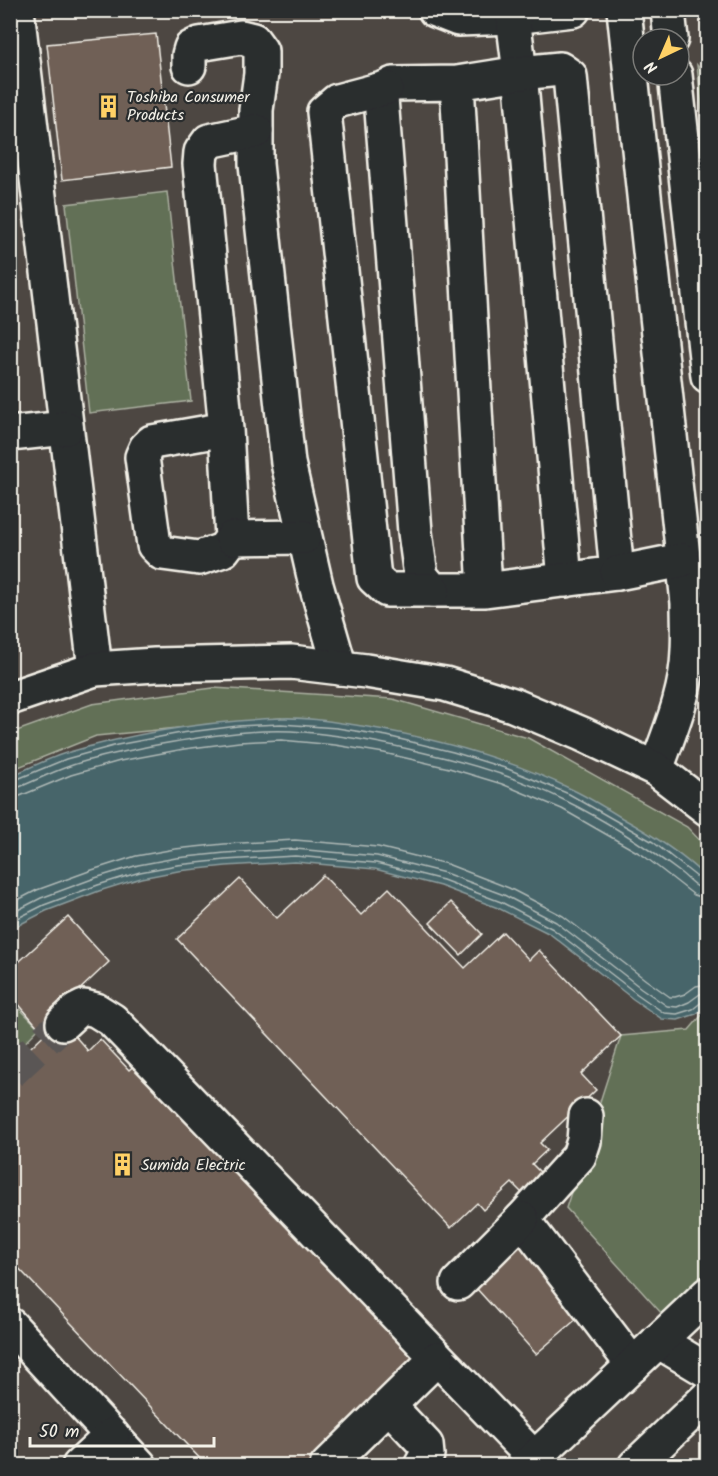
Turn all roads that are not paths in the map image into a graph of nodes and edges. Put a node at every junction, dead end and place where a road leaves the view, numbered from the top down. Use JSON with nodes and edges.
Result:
{"nodes":[{"id":1,"x":435,"y":10,"type":"edge"},
{"id":2,"x":573,"y":10,"type":"edge"},
{"id":3,"x":624,"y":10,"type":"edge"},
{"id":4,"x":668,"y":10,"type":"edge"},
{"id":5,"x":523,"y":14,"type":"edge"},
{"id":6,"x":15,"y":22,"type":"edge"},
{"id":7,"x":670,"y":27,"type":"edge"},
{"id":8,"x":189,"y":66,"type":"dead end"},
{"id":9,"x":520,"y":73,"type":"junction"},
{"id":10,"x":457,"y":83,"type":"junction"},
{"id":11,"x":676,"y":87,"type":"edge"},
{"id":12,"x":386,"y":88,"type":"junction"},
{"id":13,"x":256,"y":131,"type":"junction"},
{"id":14,"x":708,"y":376,"type":"edge"},
{"id":15,"x":66,"y":428,"type":"junction"},
{"id":16,"x":226,"y":429,"type":"junction"},
{"id":17,"x":10,"y":434,"type":"edge"},
{"id":18,"x":304,"y":537,"type":"junction"},
{"id":19,"x":232,"y":538,"type":"junction"},
{"id":20,"x":682,"y":560,"type":"junction"},
{"id":21,"x":617,"y":573,"type":"junction"},
{"id":22,"x":565,"y":580,"type":"junction"},
{"id":23,"x":433,"y":590,"type":"junction"},
{"id":24,"x":484,"y":590,"type":"junction"},
{"id":25,"x":340,"y":668,"type":"junction"},
{"id":26,"x":94,"y":669,"type":"junction"},
{"id":27,"x":10,"y":698,"type":"edge"},
{"id":28,"x":656,"y":769,"type":"junction"},
{"id":29,"x":708,"y":809,"type":"edge"},
{"id":30,"x":63,"y":1023,"type":"tunnel mouth"},
{"id":31,"x":586,"y":1116,"type":"dead end"},
{"id":32,"x":522,"y":1219,"type":"junction"},
{"id":33,"x":458,"y":1283,"type":"dead end"},
{"id":34,"x":708,"y":1294,"type":"edge"},
{"id":35,"x":10,"y":1325,"type":"edge"},
{"id":36,"x":658,"y":1341,"type":"junction"},
{"id":37,"x":437,"y":1358,"type":"junction"},
{"id":38,"x":633,"y":1365,"type":"junction"},
{"id":39,"x":708,"y":1371,"type":"edge"},
{"id":40,"x":708,"y":1396,"type":"edge"},
{"id":41,"x":389,"y":1406,"type":"junction"},
{"id":42,"x":112,"y":1435,"type":"junction"},
{"id":43,"x":530,"y":1462,"type":"edge"},
{"id":44,"x":79,"y":1466,"type":"edge"},
{"id":45,"x":140,"y":1466,"type":"edge"},
{"id":46,"x":327,"y":1466,"type":"edge"},
{"id":47,"x":421,"y":1466,"type":"edge"},
{"id":48,"x":635,"y":1466,"type":"edge"}],
"edges":[{"from":1,"to":5,"type":"street"},
{"from":2,"to":5,"type":"street"},
{"from":3,"to":20,"type":"street"},
{"from":4,"to":7,"type":"street"},
{"from":5,"to":9,"type":"street"},
{"from":6,"to":15,"type":"street"},
{"from":8,"to":13,"type":"street"},
{"from":9,"to":10,"type":"street"},
{"from":9,"to":21,"type":"street"},
{"from":9,"to":22,"type":"street"},
{"from":10,"to":12,"type":"street"},
{"from":10,"to":24,"type":"street"},
{"from":11,"to":14,"type":"street"},
{"from":12,"to":23,"type":"street"},
{"from":12,"to":23,"type":"street"},
{"from":13,"to":16,"type":"street"},
{"from":13,"to":18,"type":"street"},
{"from":15,"to":17,"type":"street"},
{"from":15,"to":26,"type":"street"},
{"from":16,"to":19,"type":"street"},
{"from":16,"to":19,"type":"street"},
{"from":18,"to":19,"type":"street"},
{"from":18,"to":25,"type":"street"},
{"from":20,"to":21,"type":"street"},
{"from":20,"to":28,"type":"street"},
{"from":21,"to":22,"type":"street"},
{"from":22,"to":24,"type":"street"},
{"from":23,"to":24,"type":"street"},
{"from":25,"to":26,"type":"street"},
{"from":25,"to":28,"type":"street"},
{"from":26,"to":27,"type":"street"},
{"from":28,"to":29,"type":"street"},
{"from":30,"to":37,"type":"street"},
{"from":31,"to":32,"type":"street"},
{"from":32,"to":33,"type":"street"},
{"from":32,"to":38,"type":"street"},
{"from":34,"to":36,"type":"street"},
{"from":35,"to":42,"type":"street"},
{"from":36,"to":38,"type":"street"},
{"from":36,"to":39,"type":"street"},
{"from":37,"to":41,"type":"street"},
{"from":37,"to":43,"type":"street"},
{"from":38,"to":43,"type":"street"},
{"from":40,"to":48,"type":"street"},
{"from":41,"to":46,"type":"street"},
{"from":41,"to":47,"type":"street"},
{"from":42,"to":44,"type":"street"},
{"from":42,"to":45,"type":"street"}]}
